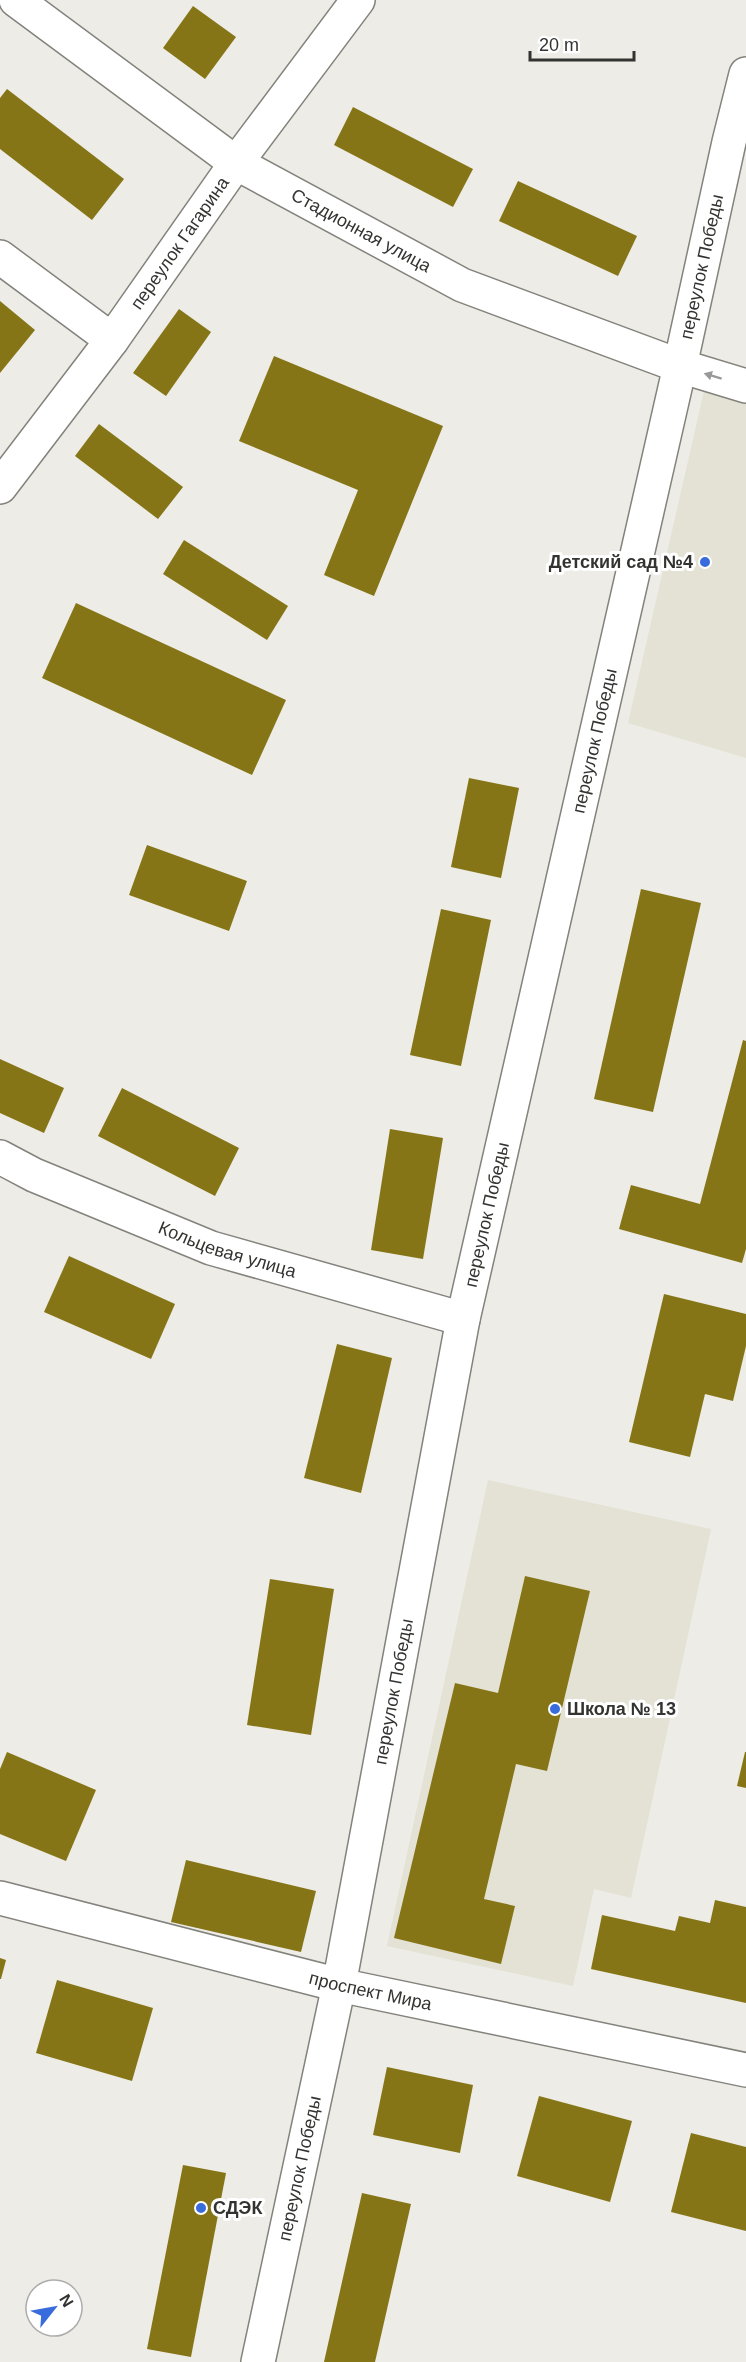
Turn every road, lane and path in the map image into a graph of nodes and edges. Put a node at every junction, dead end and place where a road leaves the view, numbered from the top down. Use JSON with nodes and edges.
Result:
{"nodes":[{"id":1,"x":16,"y":0,"type":"edge"},
{"id":2,"x":358,"y":0,"type":"edge"},
{"id":3,"x":746,"y":74,"type":"edge"},
{"id":4,"x":737,"y":144,"type":"edge"},
{"id":5,"x":236,"y":163,"type":"junction"},
{"id":6,"x":0,"y":257,"type":"edge"},
{"id":7,"x":111,"y":340,"type":"junction"},
{"id":8,"x":680,"y":366,"type":"junction"},
{"id":9,"x":746,"y":386,"type":"edge"},
{"id":10,"x":0,"y":487,"type":"edge"},
{"id":11,"x":0,"y":1157,"type":"edge"},
{"id":12,"x":463,"y":1319,"type":"junction"},
{"id":13,"x":0,"y":1898,"type":"edge"},
{"id":14,"x":339,"y":1985,"type":"junction"},
{"id":15,"x":746,"y":2070,"type":"edge"},
{"id":16,"x":258,"y":2362,"type":"edge"}],
"edges":[{"from":1,"to":5,"type":"street","name":"Стадионная улица"},
{"from":2,"to":5,"type":"street","name":"переулок Гагарина"},
{"from":3,"to":4,"type":"street","name":"переулок Победы"},
{"from":4,"to":8,"type":"street","name":"переулок Победы"},
{"from":5,"to":7,"type":"street","name":"переулок Гагарина"},
{"from":5,"to":8,"type":"street","name":"Стадионная улица"},
{"from":6,"to":7,"type":"street"},
{"from":7,"to":10,"type":"street","name":"переулок Гагарина"},
{"from":9,"to":8,"type":"street","name":"Стадионная улица","one_way":true},
{"from":8,"to":12,"type":"street","name":"переулок Победы"},
{"from":11,"to":12,"type":"street","name":"Кольцевая улица"},
{"from":12,"to":14,"type":"street","name":"переулок Победы"},
{"from":13,"to":14,"type":"street","name":"проспект Мира"},
{"from":14,"to":15,"type":"street","name":"проспект Мира"},
{"from":14,"to":16,"type":"street","name":"переулок Победы"}]}
